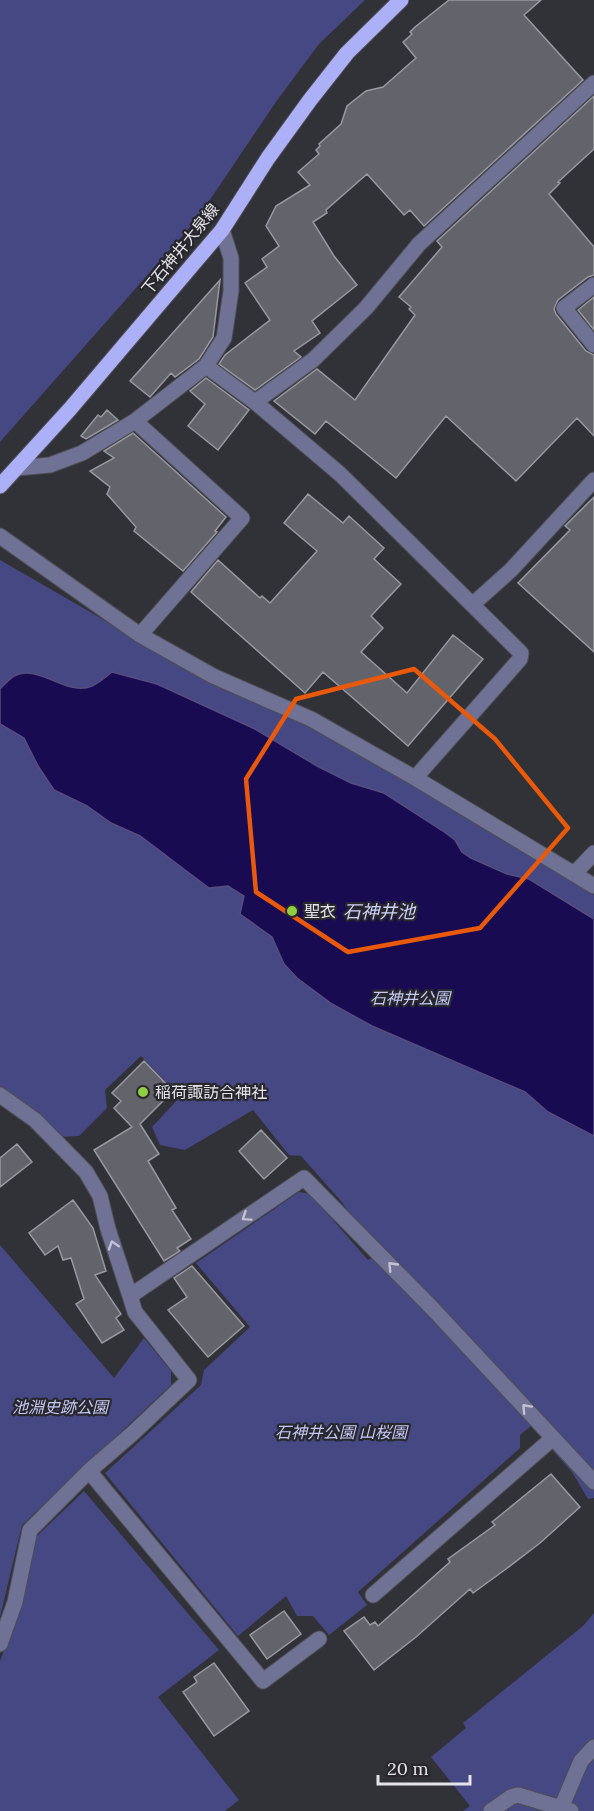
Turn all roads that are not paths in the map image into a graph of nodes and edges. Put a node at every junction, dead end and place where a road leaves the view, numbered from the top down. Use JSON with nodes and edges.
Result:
{"nodes":[{"id":1,"x":401,"y":0,"type":"edge"},
{"id":2,"x":594,"y":82,"type":"edge"},
{"id":3,"x":222,"y":230,"type":"junction"},
{"id":4,"x":594,"y":285,"type":"edge"},
{"id":5,"x":594,"y":345,"type":"edge"},
{"id":6,"x":206,"y":366,"type":"junction"},
{"id":7,"x":255,"y":402,"type":"junction"},
{"id":8,"x":135,"y":421,"type":"junction"},
{"id":9,"x":17,"y":468,"type":"junction"},
{"id":10,"x":594,"y":480,"type":"edge"},
{"id":11,"x":0,"y":486,"type":"edge"},
{"id":12,"x":0,"y":536,"type":"edge"},
{"id":13,"x":473,"y":604,"type":"junction"},
{"id":14,"x":140,"y":635,"type":"junction"},
{"id":15,"x":415,"y":778,"type":"junction"},
{"id":16,"x":594,"y":854,"type":"edge"},
{"id":17,"x":574,"y":874,"type":"junction"},
{"id":18,"x":594,"y":886,"type":"edge"},
{"id":19,"x":0,"y":1095,"type":"edge"},
{"id":20,"x":129,"y":1296,"type":"junction"},
{"id":21,"x":553,"y":1438,"type":"junction"},
{"id":22,"x":89,"y":1471,"type":"junction"},
{"id":23,"x":594,"y":1482,"type":"edge"},
{"id":24,"x":373,"y":1595,"type":"dead end"},
{"id":25,"x":319,"y":1639,"type":"dead end"},
{"id":26,"x":0,"y":1644,"type":"edge"},
{"id":27,"x":594,"y":1746,"type":"edge"},
{"id":28,"x":566,"y":1809,"type":"edge"},
{"id":29,"x":491,"y":1811,"type":"edge"}],
"edges":[{"from":1,"to":3,"type":"main road","name":"下石神井大泉線"},
{"from":2,"to":7,"type":"street"},
{"from":3,"to":6,"type":"street"},
{"from":3,"to":9,"type":"main road","name":"下石神井大泉線"},
{"from":4,"to":5,"type":"street"},
{"from":6,"to":7,"type":"street"},
{"from":6,"to":8,"type":"street"},
{"from":7,"to":13,"type":"street"},
{"from":8,"to":9,"type":"street"},
{"from":8,"to":14,"type":"street"},
{"from":9,"to":11,"type":"main road","name":"下石神井大泉線"},
{"from":10,"to":13,"type":"street"},
{"from":12,"to":14,"type":"street"},
{"from":13,"to":15,"type":"street"},
{"from":14,"to":15,"type":"street"},
{"from":15,"to":17,"type":"street"},
{"from":16,"to":17,"type":"street"},
{"from":17,"to":18,"type":"street"},
{"from":20,"to":19,"type":"street","one_way":true},
{"from":21,"to":20,"type":"street","one_way":true},
{"from":20,"to":22,"type":"street"},
{"from":21,"to":23,"type":"street"},
{"from":21,"to":24,"type":"street"},
{"from":22,"to":25,"type":"street"},
{"from":22,"to":26,"type":"street"},
{"from":27,"to":28,"type":"street"},
{"from":28,"to":29,"type":"street"}]}
